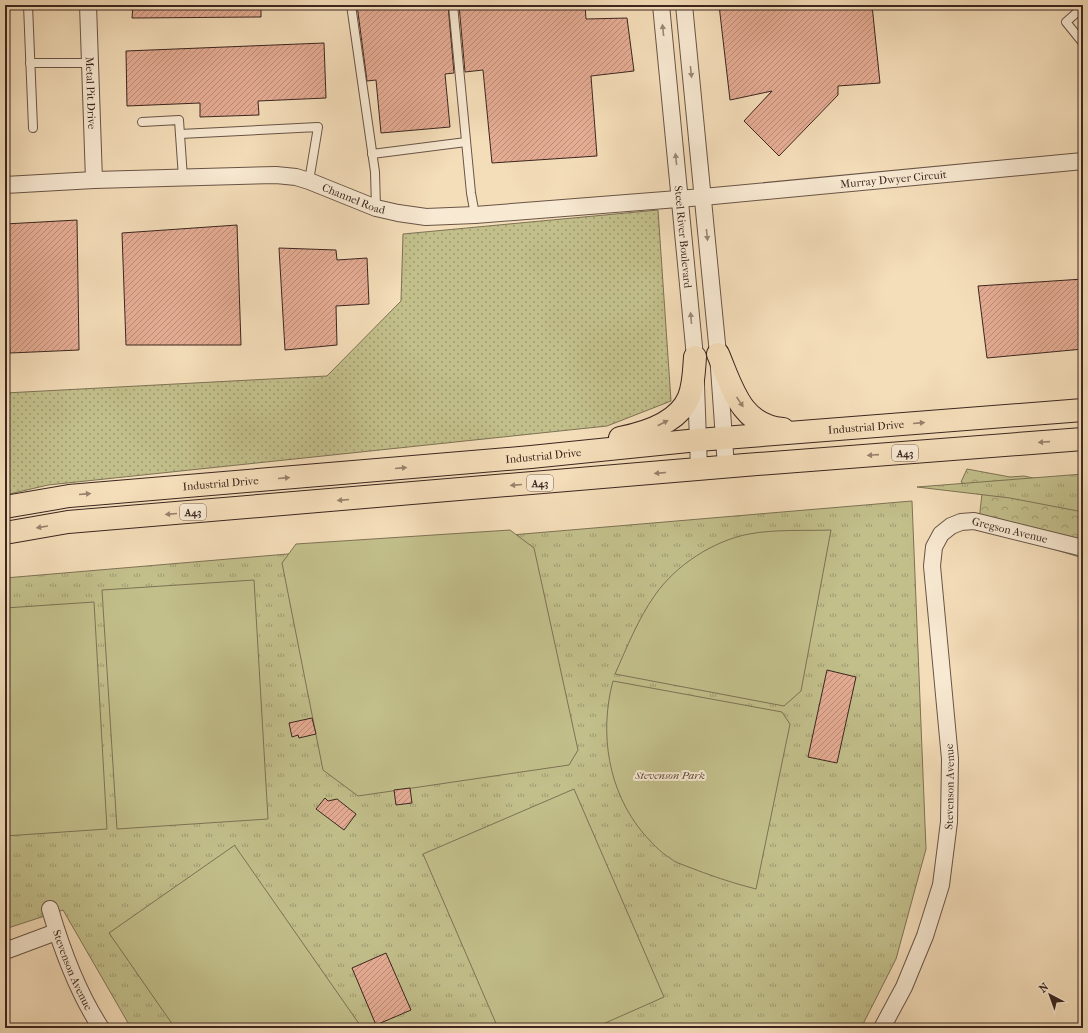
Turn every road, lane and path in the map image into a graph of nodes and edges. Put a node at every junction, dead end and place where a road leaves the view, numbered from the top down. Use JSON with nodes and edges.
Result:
{"nodes":[{"id":1,"x":28,"y":5,"type":"edge"},
{"id":2,"x":88,"y":5,"type":"edge"},
{"id":3,"x":351,"y":5,"type":"edge"},
{"id":4,"x":453,"y":5,"type":"edge"},
{"id":5,"x":661,"y":5,"type":"edge"},
{"id":6,"x":684,"y":5,"type":"edge"},
{"id":7,"x":1083,"y":7,"type":"edge"},
{"id":8,"x":1083,"y":43,"type":"edge"},
{"id":9,"x":30,"y":63,"type":"junction"},
{"id":10,"x":90,"y":63,"type":"junction"},
{"id":11,"x":142,"y":122,"type":"dead end"},
{"id":12,"x":33,"y":128,"type":"dead end"},
{"id":13,"x":180,"y":134,"type":"junction"},
{"id":14,"x":466,"y":142,"type":"junction"},
{"id":15,"x":372,"y":154,"type":"junction"},
{"id":16,"x":1083,"y":161,"type":"edge"},
{"id":17,"x":183,"y":178,"type":"junction"},
{"id":18,"x":94,"y":180,"type":"junction"},
{"id":19,"x":309,"y":181,"type":"junction"},
{"id":20,"x":5,"y":185,"type":"edge"},
{"id":21,"x":703,"y":197,"type":"junction"},
{"id":22,"x":680,"y":198,"type":"junction"},
{"id":23,"x":376,"y":208,"type":"junction"},
{"id":24,"x":475,"y":215,"type":"junction"},
{"id":25,"x":718,"y":354,"type":"junction"},
{"id":26,"x":695,"y":357,"type":"junction"},
{"id":27,"x":1083,"y":410,"type":"edge"},
{"id":28,"x":810,"y":432,"type":"junction"},
{"id":29,"x":724,"y":438,"type":"junction"},
{"id":30,"x":698,"y":440,"type":"junction"},
{"id":31,"x":1083,"y":440,"type":"edge"},
{"id":32,"x":531,"y":457,"type":"junction"},
{"id":33,"x":726,"y":467,"type":"junction"},
{"id":34,"x":698,"y":469,"type":"junction"},
{"id":35,"x":5,"y":508,"type":"edge"},
{"id":36,"x":5,"y":533,"type":"edge"},
{"id":37,"x":941,"y":534,"type":"joint"},
{"id":38,"x":1083,"y":548,"type":"edge"},
{"id":39,"x":50,"y":909,"type":"dead end"},
{"id":40,"x":56,"y":932,"type":"junction"},
{"id":41,"x":5,"y":950,"type":"edge"},
{"id":42,"x":102,"y":1028,"type":"edge"},
{"id":43,"x":882,"y":1028,"type":"edge"}],
"edges":[{"from":1,"to":9,"type":"lane"},
{"from":2,"to":10,"type":"street","name":"Metal Pit Drive"},
{"from":3,"to":15,"type":"lane"},
{"from":4,"to":14,"type":"lane"},
{"from":22,"to":5,"type":"street","name":"Steel River Boulevard","one_way":true},
{"from":6,"to":21,"type":"street","name":"Steel River Boulevard","one_way":true},
{"from":7,"to":8,"type":"lane"},
{"from":9,"to":10,"type":"lane"},
{"from":9,"to":12,"type":"lane"},
{"from":10,"to":18,"type":"street","name":"Metal Pit Drive"},
{"from":11,"to":13,"type":"lane"},
{"from":13,"to":17,"type":"lane"},
{"from":13,"to":19,"type":"lane"},
{"from":14,"to":15,"type":"lane"},
{"from":14,"to":24,"type":"lane"},
{"from":15,"to":23,"type":"lane"},
{"from":16,"to":21,"type":"street","name":"Murray Dwyer Circuit"},
{"from":17,"to":18,"type":"street","name":"Channel Road"},
{"from":17,"to":19,"type":"street","name":"Channel Road"},
{"from":18,"to":20,"type":"street","name":"Channel Road"},
{"from":19,"to":23,"type":"street","name":"Channel Road"},
{"from":21,"to":22,"type":"street","name":"Channel Road"},
{"from":21,"to":25,"type":"street","name":"Steel River Boulevard","one_way":true},
{"from":22,"to":24,"type":"street","name":"Channel Road"},
{"from":26,"to":22,"type":"street","name":"Steel River Boulevard","one_way":true},
{"from":23,"to":24,"type":"street","name":"Channel Road"},
{"from":25,"to":28,"type":"highway","one_way":true},
{"from":25,"to":29,"type":"street","name":"Steel River Boulevard"},
{"from":26,"to":30,"type":"street","name":"Steel River Boulevard"},
{"from":32,"to":26,"type":"highway","one_way":true},
{"from":28,"to":27,"type":"highway","name":"Industrial Drive","one_way":true},
{"from":28,"to":29,"type":"highway","name":"Industrial Drive"},
{"from":29,"to":30,"type":"highway","name":"Industrial Drive"},
{"from":29,"to":33,"type":"street","name":"Steel River Boulevard"},
{"from":30,"to":32,"type":"highway","name":"Industrial Drive"},
{"from":30,"to":34,"type":"street","name":"Steel River Boulevard"},
{"from":31,"to":33,"type":"highway","number":"A43","one_way":true},
{"from":35,"to":32,"type":"highway","name":"Industrial Drive","one_way":true},
{"from":33,"to":34,"type":"highway","number":"A43"},
{"from":34,"to":36,"type":"highway","number":"A43","one_way":true},
{"from":37,"to":38,"type":"street","name":"Gregson Avenue"},
{"from":37,"to":43,"type":"street","name":"Stevenson Avenue"},
{"from":39,"to":40,"type":"street","name":"Stevenson Avenue"},
{"from":40,"to":41,"type":"street"},
{"from":40,"to":42,"type":"street","name":"Stevenson Avenue"}]}
